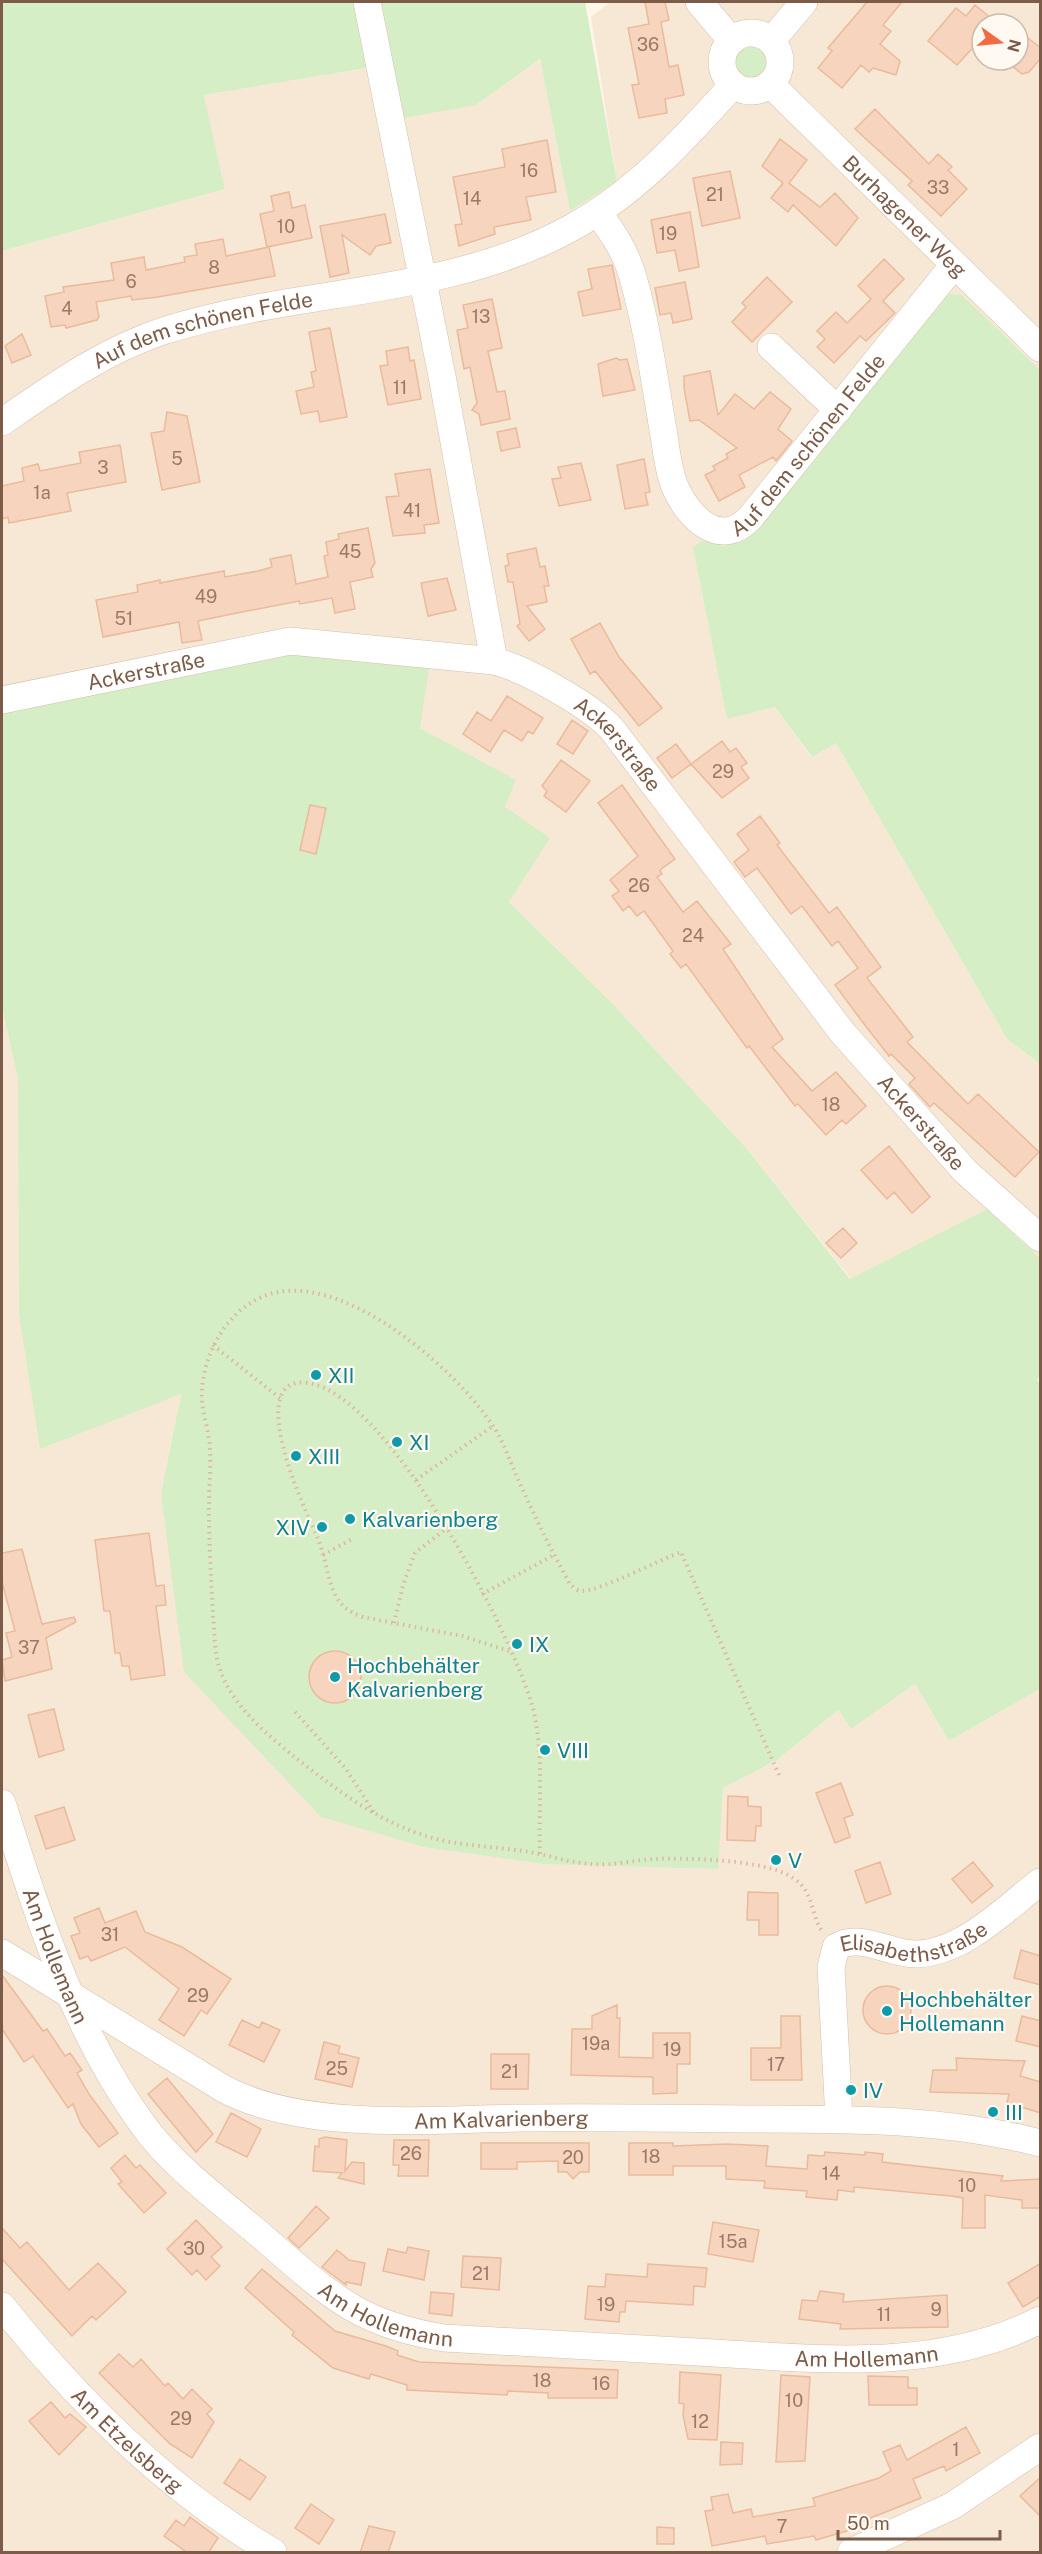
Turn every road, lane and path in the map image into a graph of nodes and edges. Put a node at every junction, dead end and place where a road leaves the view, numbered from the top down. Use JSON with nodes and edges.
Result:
{"nodes":[{"id":1,"x":367,"y":2,"type":"edge"},
{"id":2,"x":699,"y":2,"type":"edge"},
{"id":3,"x":804,"y":2,"type":"edge"},
{"id":4,"x":732,"y":41,"type":"junction"},
{"id":5,"x":771,"y":41,"type":"junction"},
{"id":6,"x":770,"y":84,"type":"junction"},
{"id":7,"x":733,"y":85,"type":"junction"},
{"id":8,"x":598,"y":213,"type":"junction"},
{"id":9,"x":953,"y":266,"type":"junction"},
{"id":10,"x":421,"y":281,"type":"junction"},
{"id":11,"x":771,"y":347,"type":"dead end"},
{"id":12,"x":1041,"y":348,"type":"edge"},
{"id":13,"x":838,"y":410,"type":"junction"},
{"id":14,"x":2,"y":422,"type":"edge"},
{"id":15,"x":494,"y":661,"type":"junction"},
{"id":16,"x":2,"y":700,"type":"edge"},
{"id":17,"x":1041,"y":1238,"type":"edge"},
{"id":18,"x":213,"y":1345,"type":"junction"},
{"id":19,"x":280,"y":1398,"type":"junction"},
{"id":20,"x":493,"y":1426,"type":"junction"},
{"id":21,"x":416,"y":1480,"type":"junction"},
{"id":22,"x":448,"y":1527,"type":"junction"},
{"id":23,"x":354,"y":1539,"type":"dead end"},
{"id":24,"x":323,"y":1555,"type":"junction"},
{"id":25,"x":554,"y":1555,"type":"junction"},
{"id":26,"x":482,"y":1594,"type":"junction"},
{"id":27,"x":393,"y":1623,"type":"junction"},
{"id":28,"x":509,"y":1651,"type":"junction"},
{"id":29,"x":295,"y":1712,"type":"dead end"},
{"id":30,"x":779,"y":1776,"type":"dead end"},
{"id":31,"x":2,"y":1803,"type":"edge"},
{"id":32,"x":376,"y":1815,"type":"junction"},
{"id":33,"x":540,"y":1854,"type":"junction"},
{"id":34,"x":1041,"y":1882,"type":"edge"},
{"id":35,"x":825,"y":1932,"type":"dead end"},
{"id":36,"x":2,"y":1953,"type":"edge"},
{"id":37,"x":68,"y":1994,"type":"junction"},
{"id":38,"x":839,"y":2119,"type":"junction"},
{"id":39,"x":1041,"y":2143,"type":"edge"},
{"id":40,"x":2,"y":2306,"type":"edge"},
{"id":41,"x":1041,"y":2320,"type":"edge"},
{"id":42,"x":1041,"y":2447,"type":"edge"},
{"id":43,"x":273,"y":2553,"type":"edge"},
{"id":44,"x":851,"y":2553,"type":"edge"}],
"edges":[{"from":1,"to":10,"type":"street"},
{"from":2,"to":4,"type":"street"},
{"from":3,"to":5,"type":"street"},
{"from":4,"to":5,"type":"street"},
{"from":4,"to":7,"type":"street"},
{"from":5,"to":6,"type":"street"},
{"from":6,"to":7,"type":"street"},
{"from":6,"to":9,"type":"street","name":"Burhagener Weg"},
{"from":7,"to":8,"type":"street","name":"Auf dem schönen Felde"},
{"from":8,"to":10,"type":"street","name":"Auf dem schönen Felde"},
{"from":8,"to":13,"type":"street","name":"Auf dem schönen Felde"},
{"from":9,"to":12,"type":"street","name":"Burhagener Weg"},
{"from":9,"to":13,"type":"street","name":"Auf dem schönen Felde"},
{"from":10,"to":14,"type":"street","name":"Auf dem schönen Felde"},
{"from":10,"to":15,"type":"street"},
{"from":11,"to":13,"type":"street"},
{"from":15,"to":16,"type":"street","name":"Ackerstraße"},
{"from":15,"to":17,"type":"street","name":"Ackerstraße"},
{"from":18,"to":19,"type":"path"},
{"from":18,"to":20,"type":"path"},
{"from":18,"to":32,"type":"path"},
{"from":19,"to":21,"type":"path"},
{"from":19,"to":24,"type":"path"},
{"from":20,"to":21,"type":"path"},
{"from":20,"to":25,"type":"path"},
{"from":21,"to":22,"type":"path"},
{"from":22,"to":26,"type":"path"},
{"from":22,"to":27,"type":"path"},
{"from":23,"to":24,"type":"path"},
{"from":24,"to":27,"type":"path"},
{"from":25,"to":26,"type":"path"},
{"from":25,"to":30,"type":"path"},
{"from":26,"to":28,"type":"path"},
{"from":27,"to":28,"type":"path"},
{"from":28,"to":33,"type":"path"},
{"from":29,"to":32,"type":"path"},
{"from":31,"to":37,"type":"street","name":"Am Hollemann"},
{"from":32,"to":33,"type":"path"},
{"from":33,"to":35,"type":"path"},
{"from":34,"to":38,"type":"street","name":"Elisabethstraße"},
{"from":36,"to":37,"type":"street","name":"Am Kalvarienberg"},
{"from":37,"to":38,"type":"street","name":"Am Kalvarienberg"},
{"from":37,"to":41,"type":"street","name":"Am Hollemann"},
{"from":38,"to":39,"type":"street","name":"Am Kalvarienberg"},
{"from":40,"to":43,"type":"street","name":"Am Etzelsberg"},
{"from":42,"to":44,"type":"street"}]}
